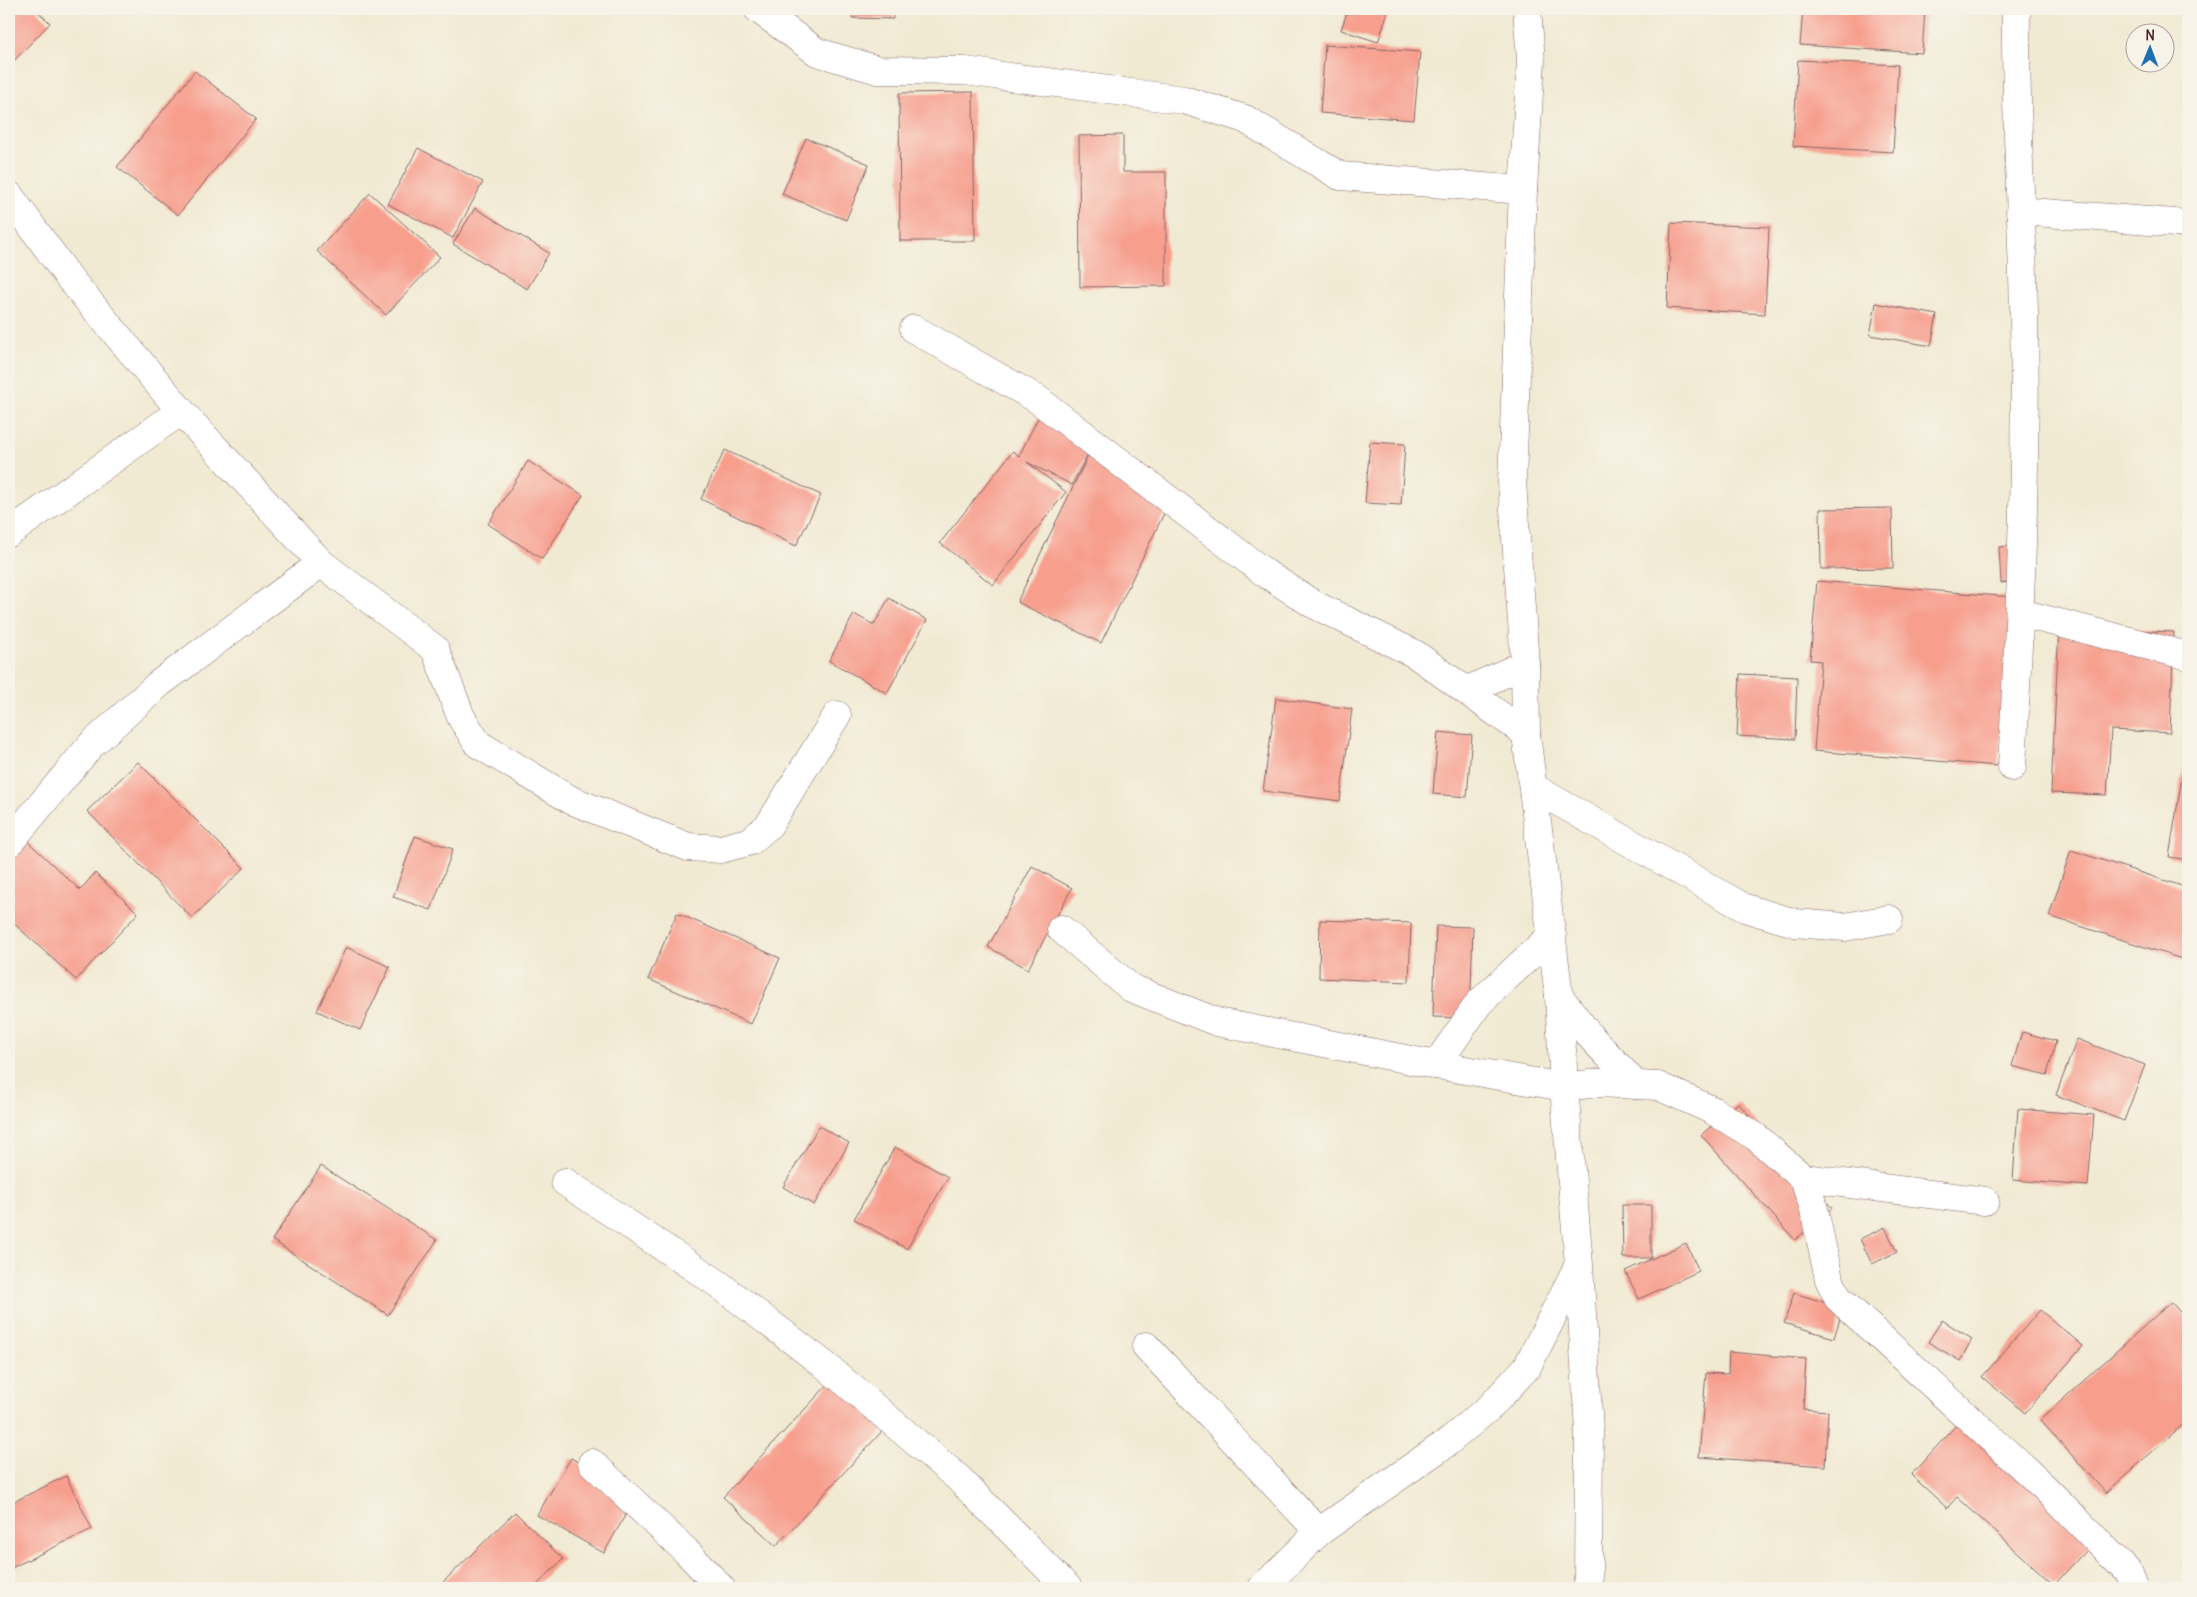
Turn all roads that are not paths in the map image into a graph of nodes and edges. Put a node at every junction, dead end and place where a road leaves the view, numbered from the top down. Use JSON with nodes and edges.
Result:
{"nodes":[{"id":1,"x":758,"y":9,"type":"edge"},
{"id":2,"x":1527,"y":9,"type":"edge"},
{"id":3,"x":2016,"y":9,"type":"edge"},
{"id":4,"x":1523,"y":190,"type":"junction"},
{"id":5,"x":9,"y":195,"type":"edge"},
{"id":6,"x":2020,"y":212,"type":"junction"},
{"id":7,"x":2188,"y":224,"type":"edge"},
{"id":8,"x":914,"y":329,"type":"dead end"},
{"id":9,"x":181,"y":410,"type":"junction"},
{"id":10,"x":9,"y":533,"type":"edge"},
{"id":11,"x":322,"y":563,"type":"junction"},
{"id":12,"x":2020,"y":613,"type":"junction"},
{"id":13,"x":2188,"y":656,"type":"edge"},
{"id":14,"x":1525,"y":664,"type":"junction"},
{"id":15,"x":1466,"y":691,"type":"junction"},
{"id":16,"x":837,"y":715,"type":"dead end"},
{"id":17,"x":1526,"y":734,"type":"junction"},
{"id":18,"x":2012,"y":767,"type":"dead end"},
{"id":19,"x":1534,"y":788,"type":"junction"},
{"id":20,"x":9,"y":843,"type":"edge"},
{"id":21,"x":1889,"y":919,"type":"dead end"},
{"id":22,"x":1061,"y":929,"type":"dead end"},
{"id":23,"x":1552,"y":935,"type":"junction"},
{"id":24,"x":1559,"y":996,"type":"junction"},
{"id":25,"x":1436,"y":1065,"type":"junction"},
{"id":26,"x":1636,"y":1085,"type":"junction"},
{"id":27,"x":1564,"y":1087,"type":"junction"},
{"id":28,"x":1803,"y":1178,"type":"junction"},
{"id":29,"x":564,"y":1182,"type":"dead end"},
{"id":30,"x":1985,"y":1202,"type":"dead end"},
{"id":31,"x":1579,"y":1265,"type":"junction"},
{"id":32,"x":1146,"y":1346,"type":"dead end"},
{"id":33,"x":592,"y":1463,"type":"dead end"},
{"id":34,"x":1319,"y":1532,"type":"junction"},
{"id":35,"x":721,"y":1588,"type":"edge"},
{"id":36,"x":1068,"y":1588,"type":"edge"},
{"id":37,"x":1262,"y":1588,"type":"edge"},
{"id":38,"x":1588,"y":1588,"type":"edge"},
{"id":39,"x":2135,"y":1588,"type":"edge"}],
"edges":[{"from":1,"to":4,"type":"street"},
{"from":2,"to":4,"type":"street"},
{"from":3,"to":6,"type":"street"},
{"from":4,"to":14,"type":"street"},
{"from":5,"to":9,"type":"street"},
{"from":6,"to":7,"type":"street"},
{"from":6,"to":12,"type":"street"},
{"from":8,"to":15,"type":"street"},
{"from":9,"to":10,"type":"street"},
{"from":9,"to":11,"type":"street"},
{"from":11,"to":16,"type":"street"},
{"from":11,"to":20,"type":"street"},
{"from":12,"to":13,"type":"street"},
{"from":12,"to":18,"type":"street"},
{"from":14,"to":15,"type":"street"},
{"from":14,"to":17,"type":"street"},
{"from":15,"to":17,"type":"street"},
{"from":17,"to":19,"type":"street"},
{"from":19,"to":21,"type":"street"},
{"from":19,"to":23,"type":"street"},
{"from":22,"to":25,"type":"street"},
{"from":23,"to":24,"type":"street"},
{"from":23,"to":25,"type":"street"},
{"from":24,"to":26,"type":"street"},
{"from":24,"to":27,"type":"street"},
{"from":25,"to":27,"type":"street"},
{"from":26,"to":27,"type":"street"},
{"from":26,"to":28,"type":"street"},
{"from":27,"to":31,"type":"street"},
{"from":28,"to":30,"type":"street"},
{"from":28,"to":39,"type":"street"},
{"from":29,"to":36,"type":"street"},
{"from":31,"to":34,"type":"street"},
{"from":31,"to":38,"type":"street"},
{"from":32,"to":34,"type":"street"},
{"from":33,"to":35,"type":"street"},
{"from":34,"to":37,"type":"street"}]}
